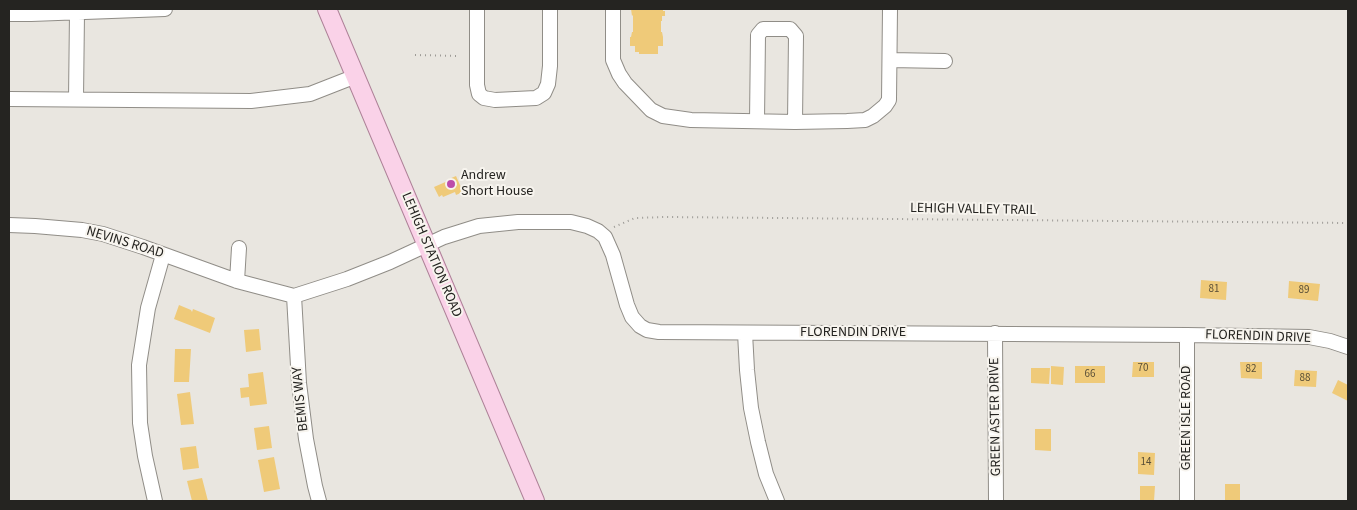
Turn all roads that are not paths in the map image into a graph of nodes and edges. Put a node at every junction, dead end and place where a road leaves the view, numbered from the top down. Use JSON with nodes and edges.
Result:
{"nodes":[{"id":1,"x":165,"y":9,"type":"edge"},
{"id":2,"x":328,"y":9,"type":"edge"},
{"id":3,"x":477,"y":9,"type":"edge"},
{"id":4,"x":550,"y":9,"type":"edge"},
{"id":5,"x":613,"y":9,"type":"edge"},
{"id":6,"x":890,"y":9,"type":"edge"},
{"id":7,"x":31,"y":12,"type":"edge"},
{"id":8,"x":77,"y":13,"type":"junction"},
{"id":9,"x":9,"y":14,"type":"edge"},
{"id":10,"x":890,"y":60,"type":"junction"},
{"id":11,"x":945,"y":60,"type":"dead end"},
{"id":12,"x":356,"y":76,"type":"junction"},
{"id":13,"x":9,"y":99,"type":"edge"},
{"id":14,"x":76,"y":99,"type":"junction"},
{"id":15,"x":757,"y":121,"type":"junction"},
{"id":16,"x":795,"y":122,"type":"junction"},
{"id":17,"x":9,"y":225,"type":"edge"},
{"id":18,"x":427,"y":245,"type":"junction"},
{"id":19,"x":239,"y":248,"type":"dead end"},
{"id":20,"x":163,"y":255,"type":"junction"},
{"id":21,"x":237,"y":281,"type":"junction"},
{"id":22,"x":294,"y":296,"type":"junction"},
{"id":23,"x":745,"y":333,"type":"junction"},
{"id":24,"x":995,"y":333,"type":"junction"},
{"id":25,"x":1187,"y":335,"type":"junction"},
{"id":26,"x":1348,"y":347,"type":"edge"},
{"id":27,"x":155,"y":501,"type":"edge"},
{"id":28,"x":319,"y":501,"type":"edge"},
{"id":29,"x":534,"y":501,"type":"edge"},
{"id":30,"x":777,"y":501,"type":"edge"},
{"id":31,"x":996,"y":501,"type":"edge"},
{"id":32,"x":1187,"y":501,"type":"edge"}],
"edges":[{"from":1,"to":8,"type":"street"},
{"from":2,"to":12,"type":"main road","name":"LEHIGH STATION ROAD"},
{"from":3,"to":4,"type":"street"},
{"from":5,"to":15,"type":"street"},
{"from":6,"to":10,"type":"street"},
{"from":7,"to":8,"type":"street"},
{"from":7,"to":9,"type":"street"},
{"from":8,"to":14,"type":"street"},
{"from":10,"to":11,"type":"street"},
{"from":10,"to":16,"type":"street"},
{"from":12,"to":14,"type":"street"},
{"from":12,"to":18,"type":"main road","name":"LEHIGH STATION ROAD"},
{"from":13,"to":14,"type":"street"},
{"from":15,"to":16,"type":"street"},
{"from":15,"to":16,"type":"street"},
{"from":17,"to":20,"type":"street","name":"NEVINS ROAD"},
{"from":18,"to":22,"type":"street"},
{"from":18,"to":23,"type":"street","name":"FLORENDIN DRIVE"},
{"from":18,"to":29,"type":"main road","name":"LEHIGH STATION ROAD"},
{"from":19,"to":21,"type":"street"},
{"from":20,"to":21,"type":"street","name":"NEVINS ROAD"},
{"from":20,"to":27,"type":"street"},
{"from":21,"to":22,"type":"street","name":"NEVINS ROAD"},
{"from":22,"to":28,"type":"street","name":"BEMIS WAY"},
{"from":23,"to":24,"type":"street","name":"FLORENDIN DRIVE"},
{"from":23,"to":30,"type":"street"},
{"from":24,"to":25,"type":"street","name":"FLORENDIN DRIVE"},
{"from":24,"to":31,"type":"street","name":"GREEN ASTER DRIVE"},
{"from":25,"to":26,"type":"street","name":"FLORENDIN DRIVE"},
{"from":25,"to":32,"type":"street","name":"GREEN ISLE ROAD"}]}
